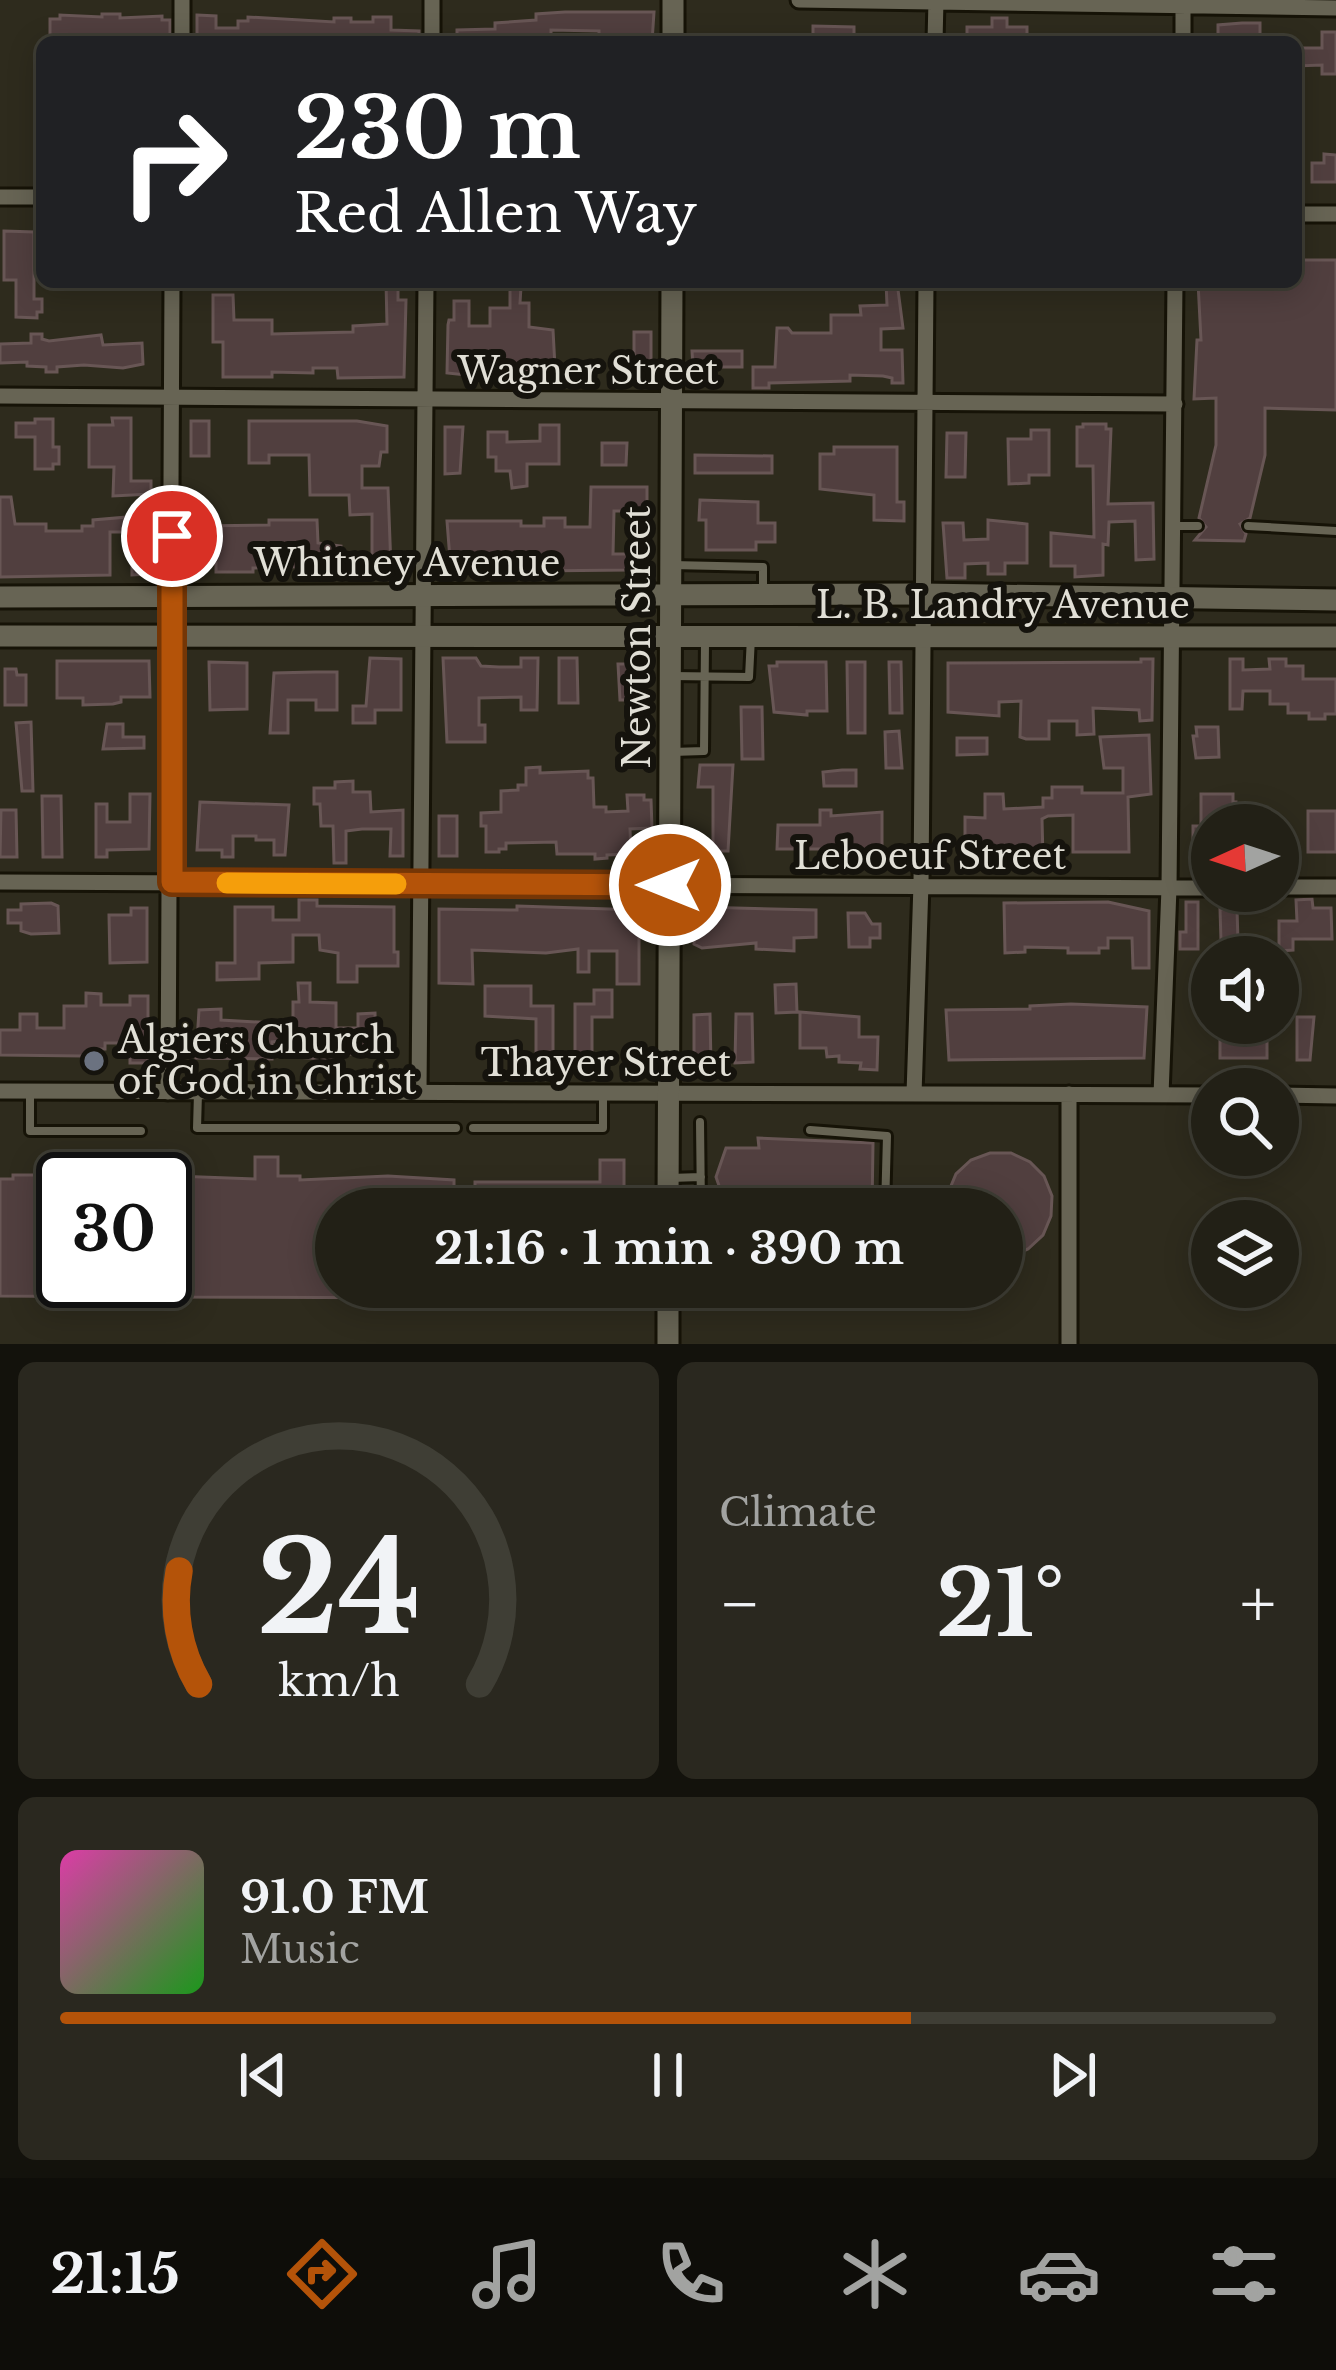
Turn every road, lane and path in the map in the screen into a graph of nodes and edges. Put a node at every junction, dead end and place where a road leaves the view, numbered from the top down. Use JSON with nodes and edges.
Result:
{"nodes":[{"id":1,"x":182,"y":0,"type":"edge"},
{"id":2,"x":432,"y":0,"type":"edge"},
{"id":3,"x":673,"y":0,"type":"edge"},
{"id":4,"x":799,"y":0,"type":"edge"},
{"id":5,"x":936,"y":1,"type":"edge"},
{"id":6,"x":1183,"y":3,"type":"edge"},
{"id":7,"x":1336,"y":8,"type":"edge"},
{"id":8,"x":182,"y":36,"type":"edge"},
{"id":9,"x":432,"y":36,"type":"edge"},
{"id":10,"x":673,"y":36,"type":"edge"},
{"id":11,"x":935,"y":36,"type":"edge"},
{"id":12,"x":1183,"y":36,"type":"edge"},
{"id":13,"x":0,"y":196,"type":"edge"},
{"id":14,"x":36,"y":197,"type":"edge"},
{"id":15,"x":1302,"y":214,"type":"edge"},
{"id":16,"x":1336,"y":214,"type":"edge"},
{"id":17,"x":172,"y":288,"type":"edge"},
{"id":18,"x":426,"y":288,"type":"edge"},
{"id":19,"x":672,"y":288,"type":"edge"},
{"id":20,"x":926,"y":288,"type":"edge"},
{"id":21,"x":1175,"y":288,"type":"edge"},
{"id":22,"x":0,"y":396,"type":"edge"},
{"id":23,"x":173,"y":398,"type":"junction"},
{"id":24,"x":425,"y":400,"type":"junction"},
{"id":25,"x":671,"y":401,"type":"junction"},
{"id":26,"x":923,"y":401,"type":"junction"},
{"id":27,"x":1175,"y":404,"type":"junction"},
{"id":28,"x":1174,"y":526,"type":"junction"},
{"id":29,"x":1198,"y":526,"type":"dead end"},
{"id":30,"x":1248,"y":526,"type":"dead end"},
{"id":31,"x":1336,"y":531,"type":"edge"},
{"id":32,"x":671,"y":565,"type":"junction"},
{"id":33,"x":763,"y":594,"type":"junction"},
{"id":34,"x":922,"y":594,"type":"junction"},
{"id":35,"x":670,"y":595,"type":"junction"},
{"id":36,"x":171,"y":596,"type":"junction"},
{"id":37,"x":0,"y":597,"type":"edge"},
{"id":38,"x":424,"y":598,"type":"junction"},
{"id":39,"x":1173,"y":599,"type":"junction"},
{"id":40,"x":1336,"y":600,"type":"edge"},
{"id":41,"x":0,"y":636,"type":"edge"},
{"id":42,"x":670,"y":636,"type":"junction"},
{"id":43,"x":705,"y":636,"type":"junction"},
{"id":44,"x":751,"y":637,"type":"junction"},
{"id":45,"x":1336,"y":637,"type":"edge"},
{"id":46,"x":172,"y":638,"type":"junction"},
{"id":47,"x":422,"y":639,"type":"junction"},
{"id":48,"x":922,"y":639,"type":"junction"},
{"id":49,"x":1172,"y":639,"type":"junction"},
{"id":50,"x":670,"y":676,"type":"junction"},
{"id":51,"x":704,"y":676,"type":"junction"},
{"id":52,"x":670,"y":752,"type":"junction"},
{"id":53,"x":0,"y":882,"type":"edge"},
{"id":54,"x":172,"y":882,"type":"junction"},
{"id":55,"x":423,"y":884,"type":"junction"},
{"id":56,"x":921,"y":884,"type":"junction"},
{"id":57,"x":670,"y":885,"type":"junction"},
{"id":58,"x":1299,"y":887,"type":"edge"},
{"id":59,"x":1336,"y":887,"type":"edge"},
{"id":60,"x":1169,"y":888,"type":"junction"},
{"id":61,"x":1191,"y":888,"type":"edge"},
{"id":62,"x":0,"y":1091,"type":"edge"},
{"id":63,"x":30,"y":1091,"type":"junction"},
{"id":64,"x":168,"y":1092,"type":"junction"},
{"id":65,"x":198,"y":1092,"type":"junction"},
{"id":66,"x":419,"y":1092,"type":"junction"},
{"id":67,"x":603,"y":1093,"type":"junction"},
{"id":68,"x":669,"y":1094,"type":"junction"},
{"id":69,"x":914,"y":1094,"type":"junction"},
{"id":70,"x":1069,"y":1094,"type":"junction"},
{"id":71,"x":1161,"y":1095,"type":"junction"},
{"id":72,"x":1191,"y":1095,"type":"edge"},
{"id":73,"x":1299,"y":1096,"type":"edge"},
{"id":74,"x":1336,"y":1096,"type":"edge"},
{"id":75,"x":700,"y":1122,"type":"dead end"},
{"id":76,"x":456,"y":1128,"type":"dead end"},
{"id":77,"x":473,"y":1128,"type":"dead end"},
{"id":78,"x":810,"y":1130,"type":"dead end"},
{"id":79,"x":141,"y":1131,"type":"dead end"},
{"id":80,"x":701,"y":1177,"type":"junction"},
{"id":81,"x":668,"y":1178,"type":"junction"},
{"id":82,"x":668,"y":1188,"type":"edge"},
{"id":83,"x":701,"y":1188,"type":"edge"},
{"id":84,"x":886,"y":1188,"type":"edge"},
{"id":85,"x":668,"y":1308,"type":"edge"},
{"id":86,"x":668,"y":1344,"type":"edge"},
{"id":87,"x":1069,"y":1344,"type":"edge"}],
"edges":[{"from":1,"to":8,"type":"street"},
{"from":2,"to":9,"type":"street"},
{"from":3,"to":10,"type":"street"},
{"from":4,"to":5,"type":"street"},
{"from":5,"to":6,"type":"street"},
{"from":5,"to":11,"type":"street"},
{"from":6,"to":7,"type":"street"},
{"from":6,"to":12,"type":"street"},
{"from":13,"to":14,"type":"street"},
{"from":15,"to":16,"type":"street"},
{"from":17,"to":23,"type":"street"},
{"from":18,"to":24,"type":"street"},
{"from":19,"to":25,"type":"street","name":"Newton Street"},
{"from":20,"to":26,"type":"street"},
{"from":21,"to":27,"type":"street"},
{"from":22,"to":23,"type":"street","name":"Wagner Street"},
{"from":23,"to":24,"type":"street","name":"Wagner Street"},
{"from":23,"to":36,"type":"street"},
{"from":24,"to":25,"type":"street","name":"Wagner Street"},
{"from":24,"to":38,"type":"street"},
{"from":25,"to":26,"type":"street","name":"Wagner Street"},
{"from":25,"to":32,"type":"street","name":"Newton Street"},
{"from":26,"to":27,"type":"street","name":"Wagner Street"},
{"from":26,"to":34,"type":"street"},
{"from":27,"to":28,"type":"street"},
{"from":28,"to":29,"type":"lane"},
{"from":28,"to":39,"type":"street"},
{"from":30,"to":31,"type":"lane"},
{"from":32,"to":33,"type":"lane"},
{"from":32,"to":35,"type":"street","name":"Newton Street"},
{"from":33,"to":34,"type":"street","name":"L. B. Landry Avenue"},
{"from":33,"to":35,"type":"street","name":"L. B. Landry Avenue"},
{"from":34,"to":39,"type":"street","name":"L. B. Landry Avenue"},
{"from":34,"to":48,"type":"street"},
{"from":35,"to":38,"type":"street","name":"Whitney Avenue"},
{"from":35,"to":42,"type":"street","name":"Newton Street"},
{"from":36,"to":37,"type":"street","name":"Whitney Avenue"},
{"from":36,"to":38,"type":"street","name":"Whitney Avenue"},
{"from":36,"to":46,"type":"street"},
{"from":38,"to":47,"type":"street"},
{"from":39,"to":40,"type":"street","name":"L. B. Landry Avenue"},
{"from":39,"to":49,"type":"street"},
{"from":41,"to":46,"type":"street","name":"Whitney Avenue"},
{"from":42,"to":43,"type":"street","name":"L. B. Landry Avenue"},
{"from":42,"to":47,"type":"street","name":"Whitney Avenue"},
{"from":42,"to":50,"type":"street","name":"Newton Street"},
{"from":43,"to":44,"type":"street","name":"L. B. Landry Avenue"},
{"from":43,"to":51,"type":"lane"},
{"from":44,"to":48,"type":"street","name":"L. B. Landry Avenue"},
{"from":44,"to":51,"type":"lane"},
{"from":45,"to":49,"type":"street","name":"L. B. Landry Avenue"},
{"from":46,"to":47,"type":"street","name":"Whitney Avenue"},
{"from":46,"to":54,"type":"street"},
{"from":47,"to":55,"type":"street"},
{"from":48,"to":49,"type":"street","name":"L. B. Landry Avenue"},
{"from":48,"to":56,"type":"street"},
{"from":49,"to":60,"type":"street"},
{"from":50,"to":51,"type":"lane"},
{"from":50,"to":52,"type":"street","name":"Newton Street"},
{"from":51,"to":52,"type":"lane"},
{"from":52,"to":57,"type":"street","name":"Newton Street"},
{"from":53,"to":54,"type":"street","name":"Leboeuf Street"},
{"from":54,"to":55,"type":"street","name":"Leboeuf Street"},
{"from":54,"to":64,"type":"street"},
{"from":55,"to":57,"type":"street","name":"Leboeuf Street"},
{"from":55,"to":66,"type":"street"},
{"from":56,"to":57,"type":"street","name":"Leboeuf Street"},
{"from":56,"to":60,"type":"street","name":"Leboeuf Street"},
{"from":56,"to":69,"type":"street"},
{"from":57,"to":68,"type":"street","name":"Newton Street"},
{"from":58,"to":59,"type":"street"},
{"from":60,"to":61,"type":"street","name":"Leboeuf Street"},
{"from":60,"to":71,"type":"street"},
{"from":62,"to":63,"type":"street","name":"Thayer Street"},
{"from":63,"to":64,"type":"street","name":"Thayer Street"},
{"from":63,"to":79,"type":"lane"},
{"from":64,"to":65,"type":"street","name":"Thayer Street"},
{"from":65,"to":66,"type":"street","name":"Thayer Street"},
{"from":65,"to":76,"type":"lane"},
{"from":66,"to":67,"type":"street","name":"Thayer Street"},
{"from":67,"to":68,"type":"street","name":"Thayer Street"},
{"from":67,"to":77,"type":"lane"},
{"from":68,"to":69,"type":"street","name":"Thayer Street"},
{"from":68,"to":81,"type":"street","name":"Newton Street"},
{"from":69,"to":70,"type":"street","name":"Thayer Street"},
{"from":70,"to":71,"type":"street","name":"Thayer Street"},
{"from":70,"to":87,"type":"street"},
{"from":71,"to":72,"type":"street","name":"Thayer Street"},
{"from":73,"to":74,"type":"street"},
{"from":75,"to":80,"type":"lane"},
{"from":78,"to":84,"type":"lane"},
{"from":80,"to":81,"type":"lane"},
{"from":80,"to":83,"type":"lane"},
{"from":81,"to":82,"type":"street","name":"Newton Street"},
{"from":85,"to":86,"type":"street"}]}
